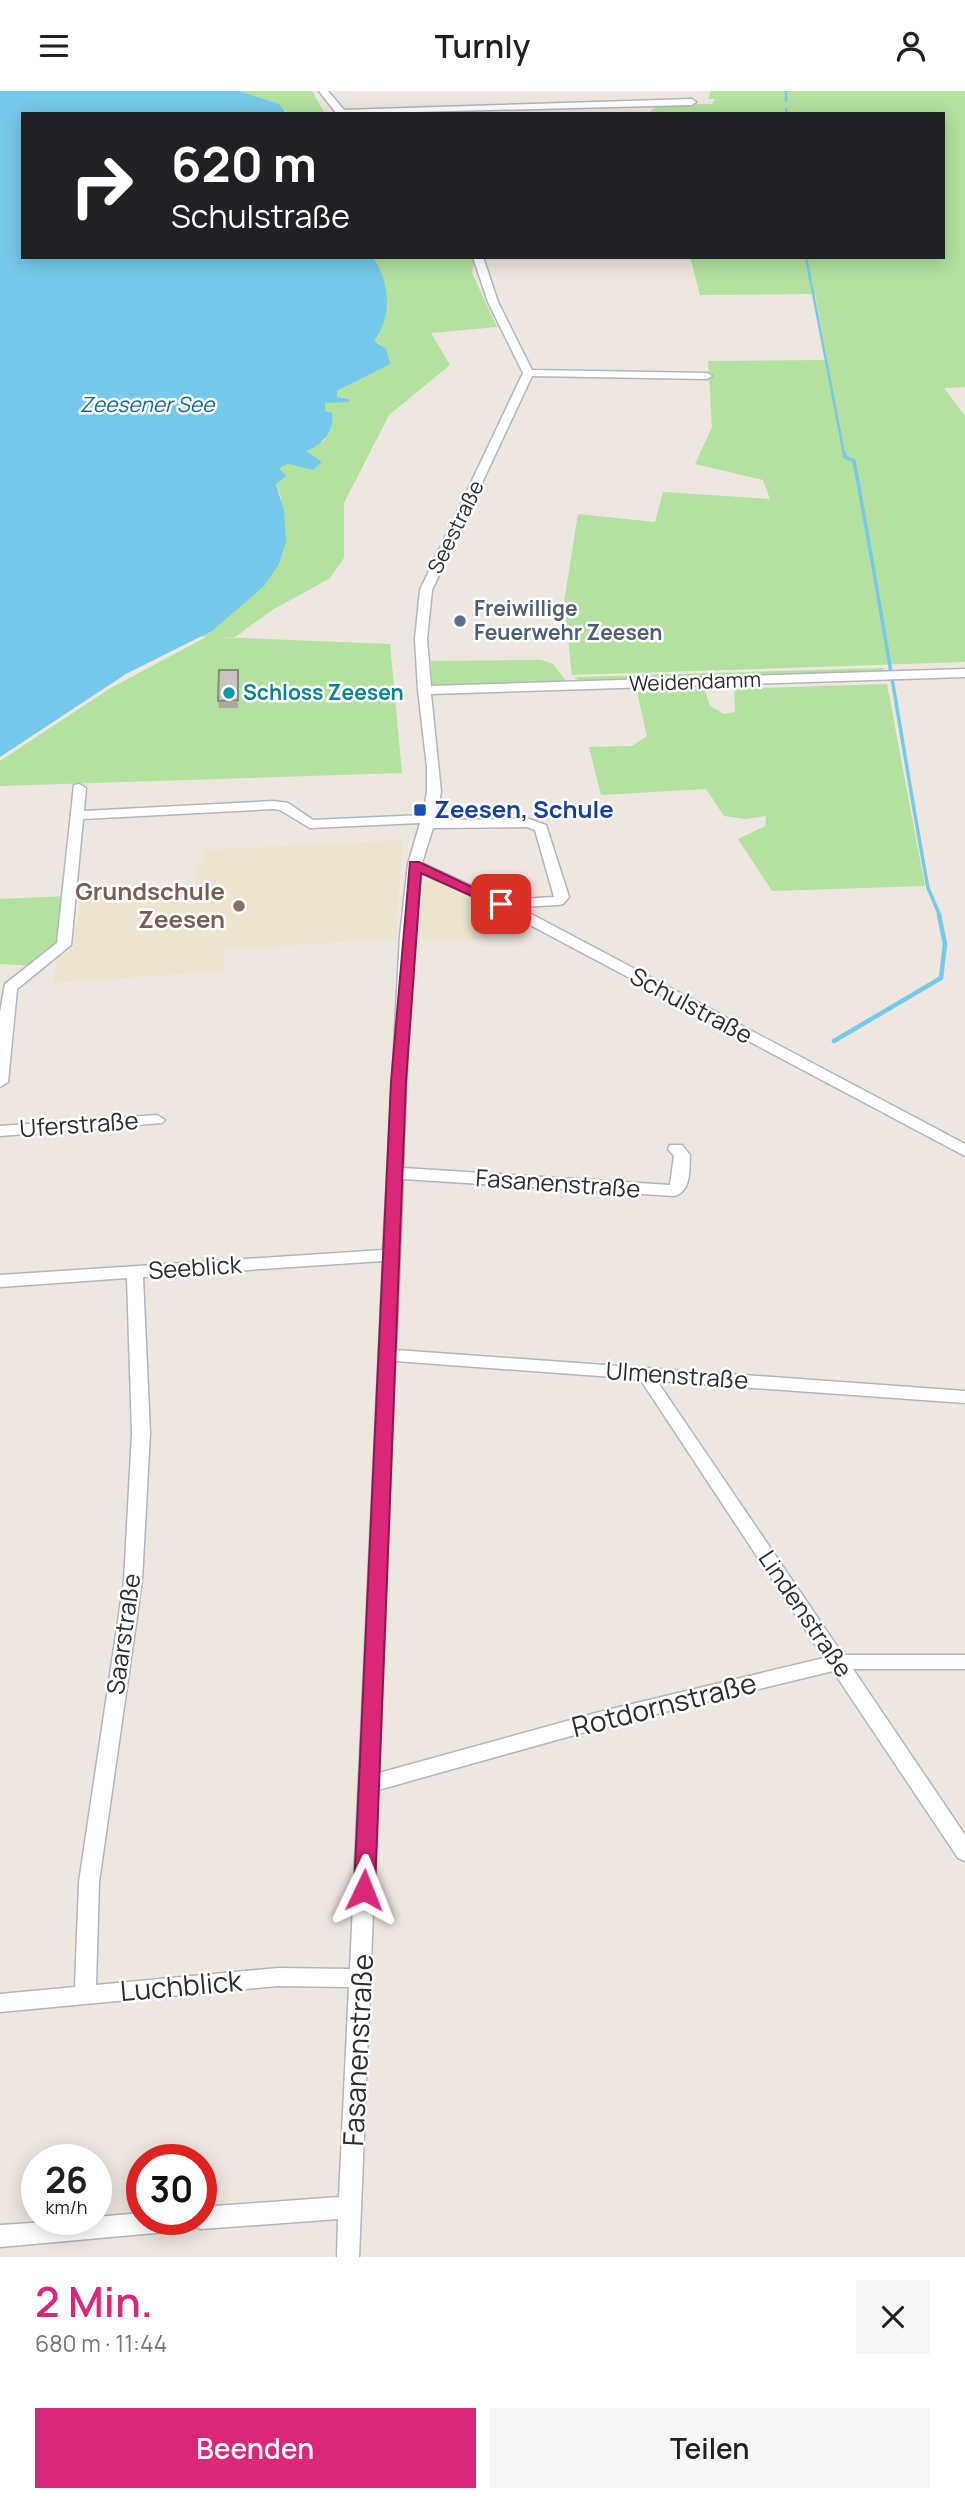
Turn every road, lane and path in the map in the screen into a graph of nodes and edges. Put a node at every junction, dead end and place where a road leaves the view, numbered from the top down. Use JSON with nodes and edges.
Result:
{"nodes":[{"id":1,"x":323,"y":91,"type":"edge"},
{"id":2,"x":692,"y":102,"type":"dead end"},
{"id":3,"x":559,"y":105,"type":"edge"},
{"id":4,"x":341,"y":112,"type":"edge"},
{"id":5,"x":369,"y":112,"type":"edge"},
{"id":6,"x":479,"y":259,"type":"edge"},
{"id":7,"x":528,"y":373,"type":"junction"},
{"id":8,"x":707,"y":376,"type":"dead end"},
{"id":9,"x":965,"y":673,"type":"edge"},
{"id":10,"x":424,"y":690,"type":"junction"},
{"id":11,"x":79,"y":788,"type":"dead end"},
{"id":12,"x":76,"y":815,"type":"junction"},
{"id":13,"x":427,"y":822,"type":"junction"},
{"id":14,"x":415,"y":865,"type":"junction"},
{"id":15,"x":501,"y":904,"type":"junction"},
{"id":16,"x":0,"y":1082,"type":"edge"},
{"id":17,"x":157,"y":1120,"type":"dead end"},
{"id":18,"x":0,"y":1131,"type":"edge"},
{"id":19,"x":676,"y":1149,"type":"dead end"},
{"id":20,"x":965,"y":1151,"type":"edge"},
{"id":21,"x":396,"y":1173,"type":"junction"},
{"id":22,"x":391,"y":1255,"type":"junction"},
{"id":23,"x":135,"y":1272,"type":"junction"},
{"id":24,"x":0,"y":1281,"type":"edge"},
{"id":25,"x":388,"y":1355,"type":"junction"},
{"id":26,"x":649,"y":1374,"type":"junction"},
{"id":27,"x":965,"y":1397,"type":"edge"},
{"id":28,"x":838,"y":1662,"type":"junction"},
{"id":29,"x":965,"y":1662,"type":"edge"},
{"id":30,"x":369,"y":1784,"type":"junction"},
{"id":31,"x":965,"y":1852,"type":"edge"},
{"id":32,"x":362,"y":1978,"type":"junction"},
{"id":33,"x":85,"y":1995,"type":"junction"},
{"id":34,"x":0,"y":2003,"type":"edge"},
{"id":35,"x":351,"y":2207,"type":"junction"},
{"id":36,"x":217,"y":2217,"type":"edge"},
{"id":37,"x":126,"y":2225,"type":"edge"},
{"id":38,"x":0,"y":2236,"type":"edge"},
{"id":39,"x":348,"y":2257,"type":"edge"}],
"edges":[{"from":1,"to":4,"type":"street"},
{"from":2,"to":3,"type":"street"},
{"from":3,"to":5,"type":"street"},
{"from":6,"to":7,"type":"street"},
{"from":7,"to":8,"type":"street"},
{"from":7,"to":10,"type":"street","name":"Seestraße"},
{"from":9,"to":10,"type":"street","name":"Weidendamm"},
{"from":10,"to":13,"type":"street","name":"Seestraße"},
{"from":11,"to":12,"type":"street"},
{"from":12,"to":13,"type":"street"},
{"from":12,"to":16,"type":"street"},
{"from":13,"to":14,"type":"street","name":"Fasanenstraße"},
{"from":13,"to":15,"type":"street"},
{"from":14,"to":15,"type":"street","name":"Schulstraße"},
{"from":14,"to":21,"type":"street","name":"Fasanenstraße"},
{"from":15,"to":20,"type":"street","name":"Schulstraße"},
{"from":17,"to":18,"type":"street","name":"Uferstraße"},
{"from":19,"to":21,"type":"street","name":"Fasanenstraße"},
{"from":21,"to":22,"type":"street","name":"Fasanenstraße"},
{"from":22,"to":23,"type":"street","name":"Seeblick"},
{"from":22,"to":25,"type":"street","name":"Fasanenstraße"},
{"from":23,"to":24,"type":"street","name":"Seeblick"},
{"from":23,"to":33,"type":"street","name":"Saarstraße"},
{"from":25,"to":26,"type":"street","name":"Ulmenstraße"},
{"from":25,"to":30,"type":"street","name":"Fasanenstraße"},
{"from":26,"to":27,"type":"street","name":"Ulmenstraße"},
{"from":26,"to":28,"type":"street","name":"Lindenstraße"},
{"from":28,"to":29,"type":"street","name":"Rotdornstraße"},
{"from":28,"to":30,"type":"street","name":"Rotdornstraße"},
{"from":28,"to":31,"type":"street","name":"Lindenstraße"},
{"from":30,"to":32,"type":"street","name":"Fasanenstraße"},
{"from":32,"to":33,"type":"street","name":"Luchblick"},
{"from":32,"to":35,"type":"street","name":"Fasanenstraße"},
{"from":33,"to":34,"type":"street","name":"Luchblick"},
{"from":35,"to":36,"type":"street"},
{"from":35,"to":39,"type":"street","name":"Fasanenstraße"},
{"from":37,"to":38,"type":"street"}]}
